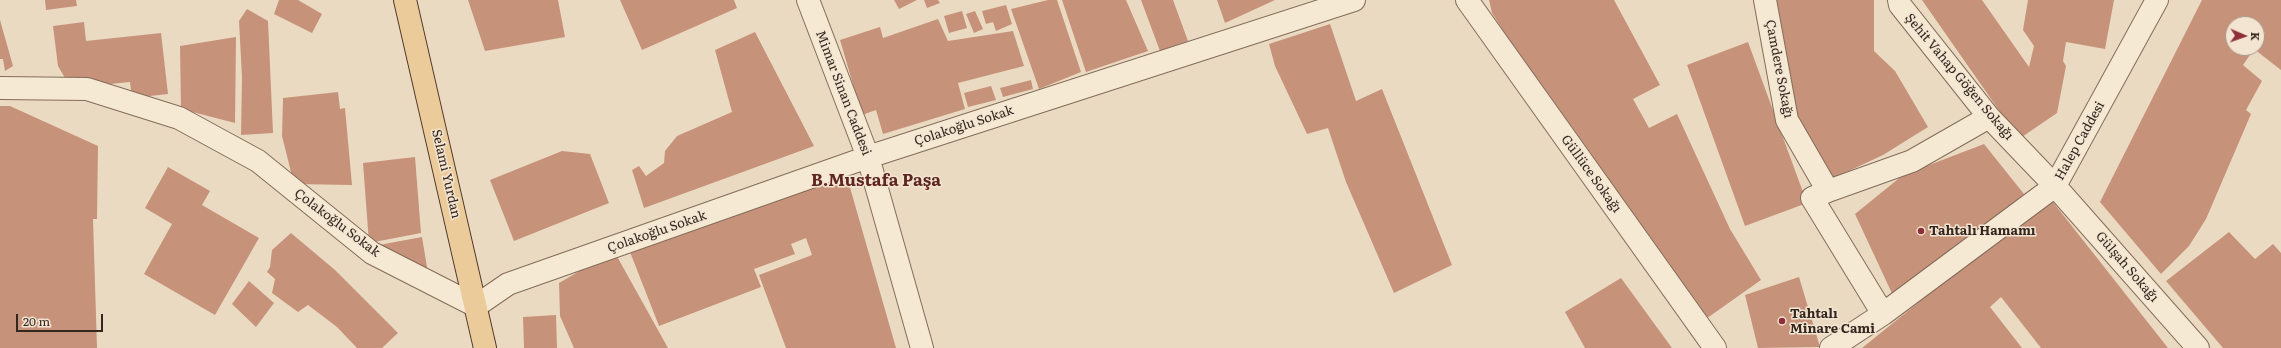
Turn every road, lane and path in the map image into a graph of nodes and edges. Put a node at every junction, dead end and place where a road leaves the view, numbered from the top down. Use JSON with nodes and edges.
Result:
{"nodes":[{"id":1,"x":405,"y":0,"type":"edge"},
{"id":2,"x":808,"y":0,"type":"edge"},
{"id":3,"x":1354,"y":0,"type":"edge"},
{"id":4,"x":1467,"y":0,"type":"edge"},
{"id":5,"x":1765,"y":0,"type":"edge"},
{"id":6,"x":1899,"y":0,"type":"edge"},
{"id":7,"x":2157,"y":0,"type":"edge"},
{"id":8,"x":0,"y":88,"type":"edge"},
{"id":9,"x":1989,"y":117,"type":"junction"},
{"id":10,"x":868,"y":157,"type":"junction"},
{"id":11,"x":2055,"y":186,"type":"junction"},
{"id":12,"x":1828,"y":191,"type":"junction"},
{"id":13,"x":476,"y":306,"type":"junction"},
{"id":14,"x":1883,"y":314,"type":"junction"},
{"id":15,"x":485,"y":348,"type":"edge"},
{"id":16,"x":922,"y":348,"type":"edge"},
{"id":17,"x":1716,"y":348,"type":"edge"},
{"id":18,"x":1831,"y":348,"type":"edge"},
{"id":19,"x":2198,"y":348,"type":"edge"}],
"edges":[{"from":1,"to":13,"type":"main road","name":"Selami Yurdan"},
{"from":2,"to":10,"type":"street","name":"Mimar Sinan Caddesi"},
{"from":3,"to":10,"type":"street","name":"Çolakoğlu Sokak"},
{"from":4,"to":17,"type":"street","name":"Güllüce Sokağı"},
{"from":5,"to":12,"type":"street","name":"Çamdere Sokağı"},
{"from":6,"to":9,"type":"street","name":"Şehit Vahap Göğen Sokağı"},
{"from":7,"to":11,"type":"street","name":"Halep Caddesi"},
{"from":8,"to":13,"type":"street","name":"Çolakoğlu Sokak"},
{"from":9,"to":11,"type":"street","name":"Şehit Vahap Göğen Sokağı"},
{"from":9,"to":12,"type":"street"},
{"from":10,"to":13,"type":"street","name":"Çolakoğlu Sokak"},
{"from":10,"to":16,"type":"street","name":"Mimar Sinan Caddesi"},
{"from":11,"to":14,"type":"street","name":"Halep Caddesi"},
{"from":11,"to":19,"type":"street","name":"Gülşah Sokağı"},
{"from":12,"to":14,"type":"street"},
{"from":13,"to":15,"type":"main road","name":"Selami Yurdan"},
{"from":14,"to":18,"type":"street","name":"Halep Caddesi"}]}
